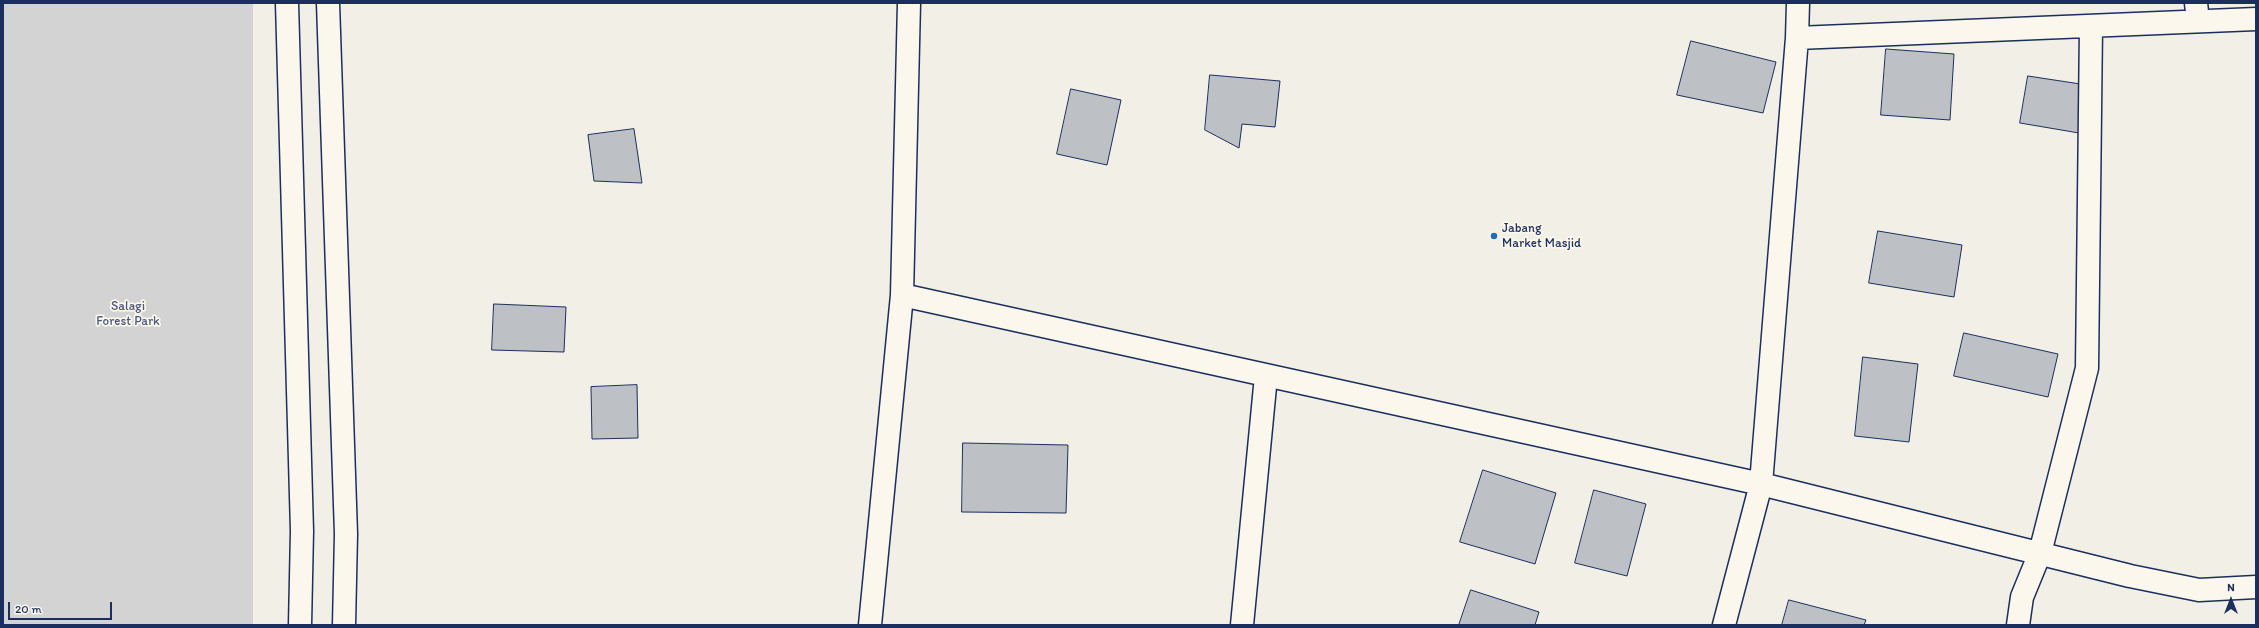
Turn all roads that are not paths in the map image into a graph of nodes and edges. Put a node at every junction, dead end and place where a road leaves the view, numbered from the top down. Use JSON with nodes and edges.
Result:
{"nodes":[{"id":1,"x":286,"y":3,"type":"edge"},
{"id":2,"x":328,"y":3,"type":"edge"},
{"id":3,"x":909,"y":3,"type":"edge"},
{"id":4,"x":1798,"y":3,"type":"edge"},
{"id":5,"x":2197,"y":12,"type":"edge"},
{"id":6,"x":2256,"y":19,"type":"edge"},
{"id":7,"x":2091,"y":26,"type":"junction"},
{"id":8,"x":1797,"y":38,"type":"junction"},
{"id":9,"x":902,"y":295,"type":"junction"},
{"id":10,"x":1266,"y":376,"type":"junction"},
{"id":11,"x":1761,"y":484,"type":"junction"},
{"id":12,"x":2040,"y":553,"type":"junction"},
{"id":13,"x":2256,"y":587,"type":"edge"},
{"id":14,"x":300,"y":625,"type":"edge"},
{"id":15,"x":344,"y":625,"type":"edge"},
{"id":16,"x":870,"y":625,"type":"edge"},
{"id":17,"x":1242,"y":625,"type":"edge"},
{"id":18,"x":1724,"y":625,"type":"edge"},
{"id":19,"x":2018,"y":625,"type":"edge"}],
"edges":[{"from":1,"to":14,"type":"street"},
{"from":2,"to":15,"type":"street"},
{"from":3,"to":9,"type":"street"},
{"from":4,"to":8,"type":"street"},
{"from":5,"to":6,"type":"street"},
{"from":5,"to":7,"type":"street"},
{"from":7,"to":8,"type":"street"},
{"from":7,"to":12,"type":"street"},
{"from":8,"to":11,"type":"street"},
{"from":9,"to":10,"type":"street"},
{"from":9,"to":16,"type":"street"},
{"from":10,"to":11,"type":"street"},
{"from":10,"to":17,"type":"street"},
{"from":11,"to":12,"type":"street"},
{"from":11,"to":18,"type":"street"},
{"from":12,"to":13,"type":"street"},
{"from":12,"to":19,"type":"street"}]}
